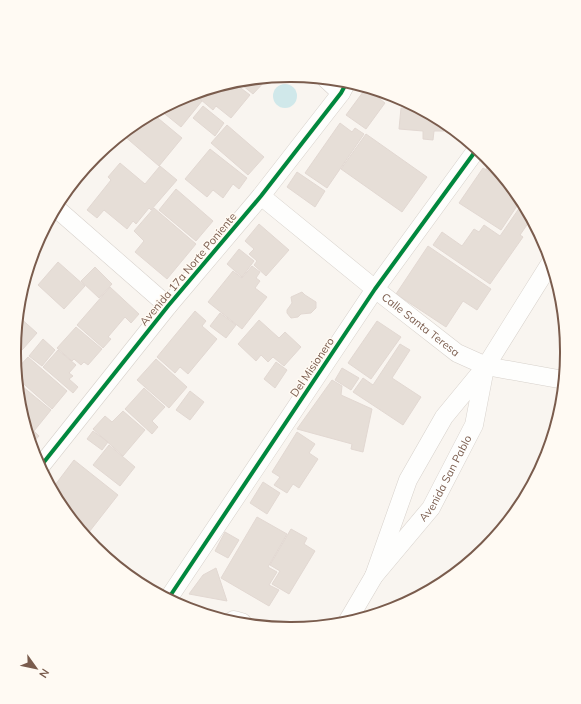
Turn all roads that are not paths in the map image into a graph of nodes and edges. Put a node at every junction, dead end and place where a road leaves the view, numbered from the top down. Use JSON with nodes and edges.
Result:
{"nodes":[{"id":1,"x":343,"y":88,"type":"edge"},
{"id":2,"x":473,"y":154,"type":"edge"},
{"id":3,"x":261,"y":196,"type":"junction"},
{"id":4,"x":60,"y":212,"type":"edge"},
{"id":5,"x":547,"y":268,"type":"edge"},
{"id":6,"x":375,"y":289,"type":"junction"},
{"id":7,"x":168,"y":306,"type":"junction"},
{"id":8,"x":486,"y":366,"type":"junction"},
{"id":9,"x":558,"y":379,"type":"edge"},
{"id":10,"x":45,"y":461,"type":"edge"},
{"id":11,"x":374,"y":576,"type":"junction"},
{"id":12,"x":171,"y":594,"type":"edge"},
{"id":13,"x":352,"y":614,"type":"edge"}],
"edges":[{"from":1,"to":3,"type":"street","name":"Avenida 17a Norte Poniente"},
{"from":2,"to":6,"type":"street","name":"Del Misionero"},
{"from":3,"to":6,"type":"street","name":"Calle Santa Teresa"},
{"from":3,"to":7,"type":"street","name":"Avenida 17a Norte Poniente"},
{"from":4,"to":7,"type":"street"},
{"from":5,"to":8,"type":"street","name":"Avenida San Pablo"},
{"from":6,"to":8,"type":"street","name":"Calle Santa Teresa"},
{"from":6,"to":12,"type":"street","name":"Del Misionero"},
{"from":7,"to":10,"type":"street","name":"Avenida 17a Norte Poniente"},
{"from":8,"to":9,"type":"street","name":"Calle Santa Teresa"},
{"from":8,"to":11,"type":"street","name":"Avenida San Pablo"},
{"from":8,"to":11,"type":"street","name":"Avenida San Pablo"},
{"from":11,"to":13,"type":"street","name":"Avenida San Pablo"}]}
